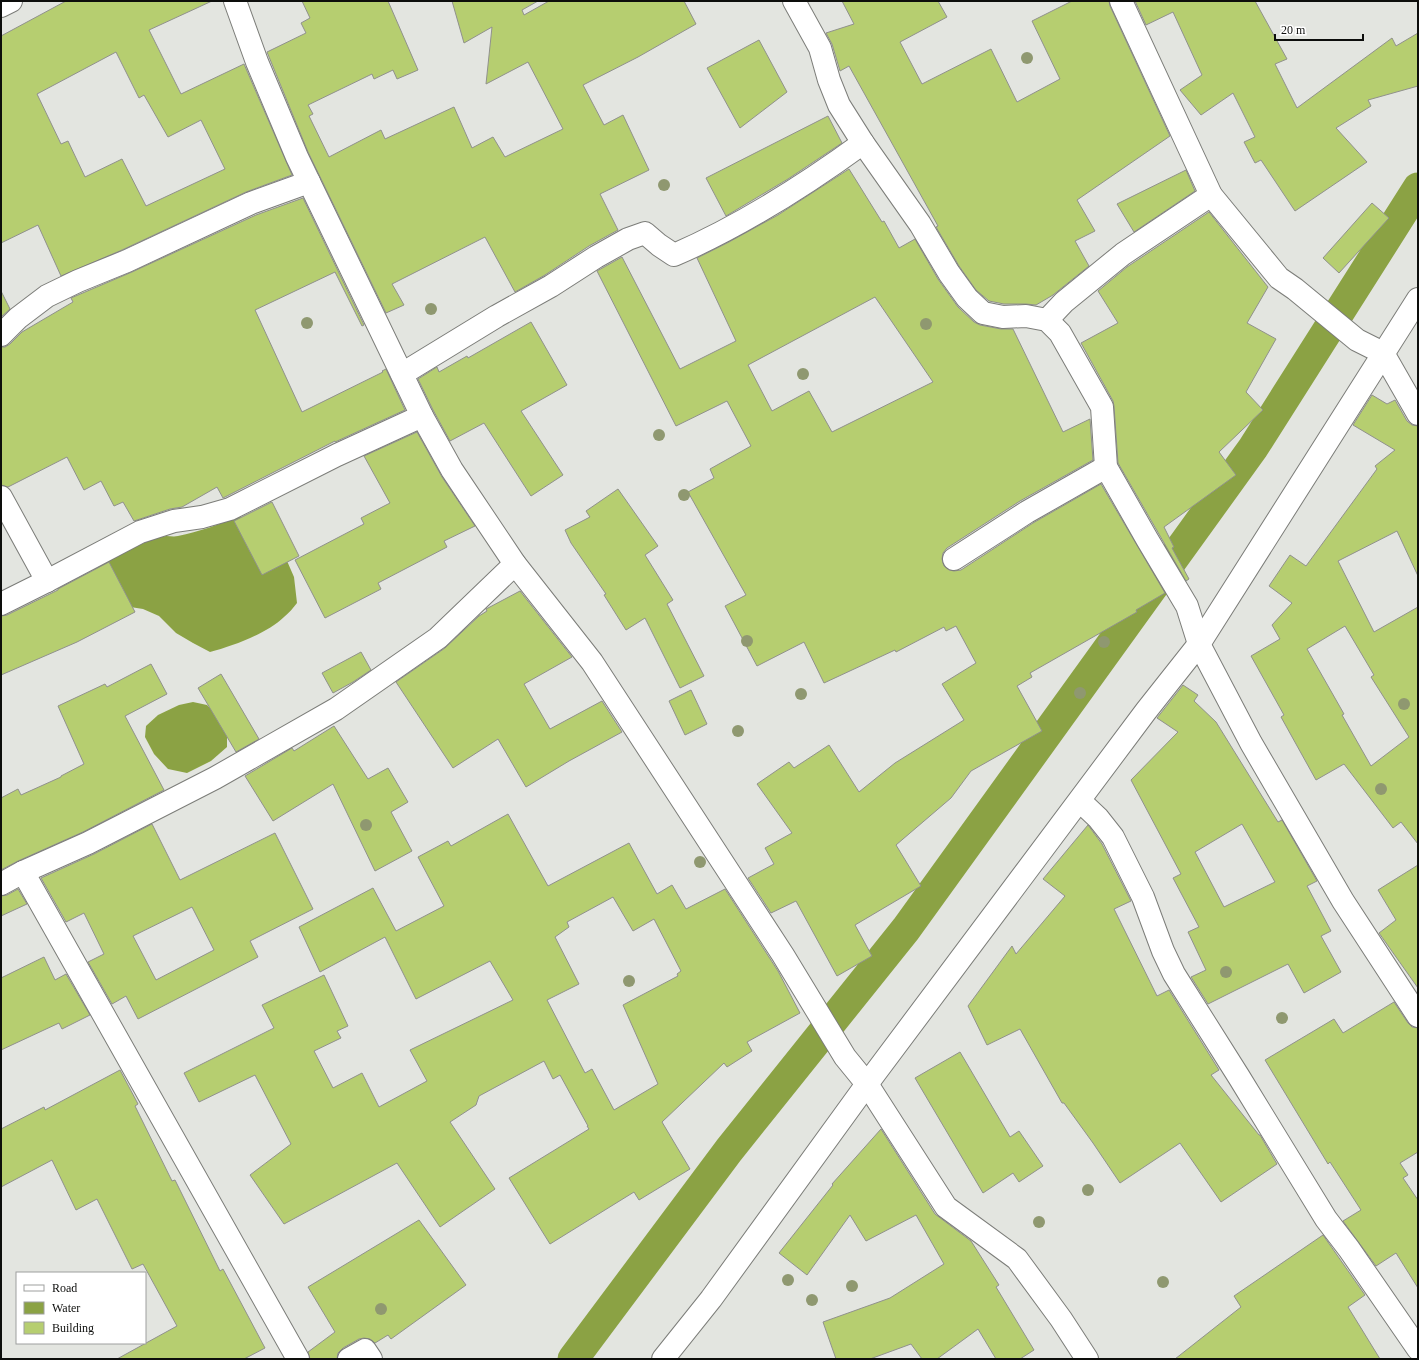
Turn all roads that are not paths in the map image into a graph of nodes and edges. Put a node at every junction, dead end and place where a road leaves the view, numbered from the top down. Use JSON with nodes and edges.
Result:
{"nodes":[{"id":1,"x":11,"y":1,"type":"edge"},
{"id":2,"x":235,"y":1,"type":"edge"},
{"id":3,"x":794,"y":1,"type":"edge"},
{"id":4,"x":1121,"y":1,"type":"edge"},
{"id":5,"x":1,"y":6,"type":"edge"},
{"id":6,"x":863,"y":143,"type":"junction"},
{"id":7,"x":309,"y":182,"type":"junction"},
{"id":8,"x":1211,"y":196,"type":"junction"},
{"id":9,"x":1418,"y":299,"type":"edge"},
{"id":10,"x":1047,"y":320,"type":"junction"},
{"id":11,"x":1,"y":335,"type":"edge"},
{"id":12,"x":1383,"y":353,"type":"junction"},
{"id":13,"x":402,"y":374,"type":"junction"},
{"id":14,"x":1418,"y":414,"type":"edge"},
{"id":15,"x":422,"y":416,"type":"junction"},
{"id":16,"x":1106,"y":467,"type":"junction"},
{"id":17,"x":1,"y":497,"type":"edge"},
{"id":18,"x":954,"y":559,"type":"dead end"},
{"id":19,"x":515,"y":564,"type":"junction"},
{"id":20,"x":47,"y":581,"type":"junction"},
{"id":21,"x":1,"y":604,"type":"edge"},
{"id":22,"x":1199,"y":644,"type":"junction"},
{"id":23,"x":1080,"y":801,"type":"junction"},
{"id":24,"x":23,"y":872,"type":"junction"},
{"id":25,"x":1,"y":884,"type":"edge"},
{"id":26,"x":1418,"y":1016,"type":"edge"},
{"id":27,"x":867,"y":1084,"type":"junction"},
{"id":28,"x":1418,"y":1349,"type":"edge"},
{"id":29,"x":298,"y":1359,"type":"edge"},
{"id":30,"x":349,"y":1359,"type":"edge"},
{"id":31,"x":371,"y":1359,"type":"edge"},
{"id":32,"x":663,"y":1359,"type":"edge"},
{"id":33,"x":1087,"y":1359,"type":"edge"}],
"edges":[{"from":1,"to":5,"type":"street"},
{"from":2,"to":7,"type":"street"},
{"from":3,"to":6,"type":"street"},
{"from":4,"to":8,"type":"street"},
{"from":6,"to":10,"type":"street"},
{"from":6,"to":13,"type":"street"},
{"from":7,"to":11,"type":"street"},
{"from":7,"to":13,"type":"street"},
{"from":8,"to":10,"type":"street"},
{"from":8,"to":12,"type":"street"},
{"from":9,"to":12,"type":"street"},
{"from":10,"to":16,"type":"street"},
{"from":12,"to":14,"type":"street"},
{"from":12,"to":22,"type":"street"},
{"from":13,"to":15,"type":"street"},
{"from":15,"to":19,"type":"street"},
{"from":15,"to":20,"type":"street"},
{"from":16,"to":18,"type":"street"},
{"from":16,"to":22,"type":"street"},
{"from":17,"to":20,"type":"street"},
{"from":19,"to":24,"type":"street"},
{"from":19,"to":27,"type":"street"},
{"from":20,"to":21,"type":"street"},
{"from":22,"to":23,"type":"street"},
{"from":22,"to":26,"type":"street"},
{"from":23,"to":27,"type":"street"},
{"from":23,"to":28,"type":"street"},
{"from":24,"to":25,"type":"street"},
{"from":24,"to":29,"type":"street"},
{"from":27,"to":32,"type":"street"},
{"from":27,"to":33,"type":"street"},
{"from":30,"to":31,"type":"street"}]}
